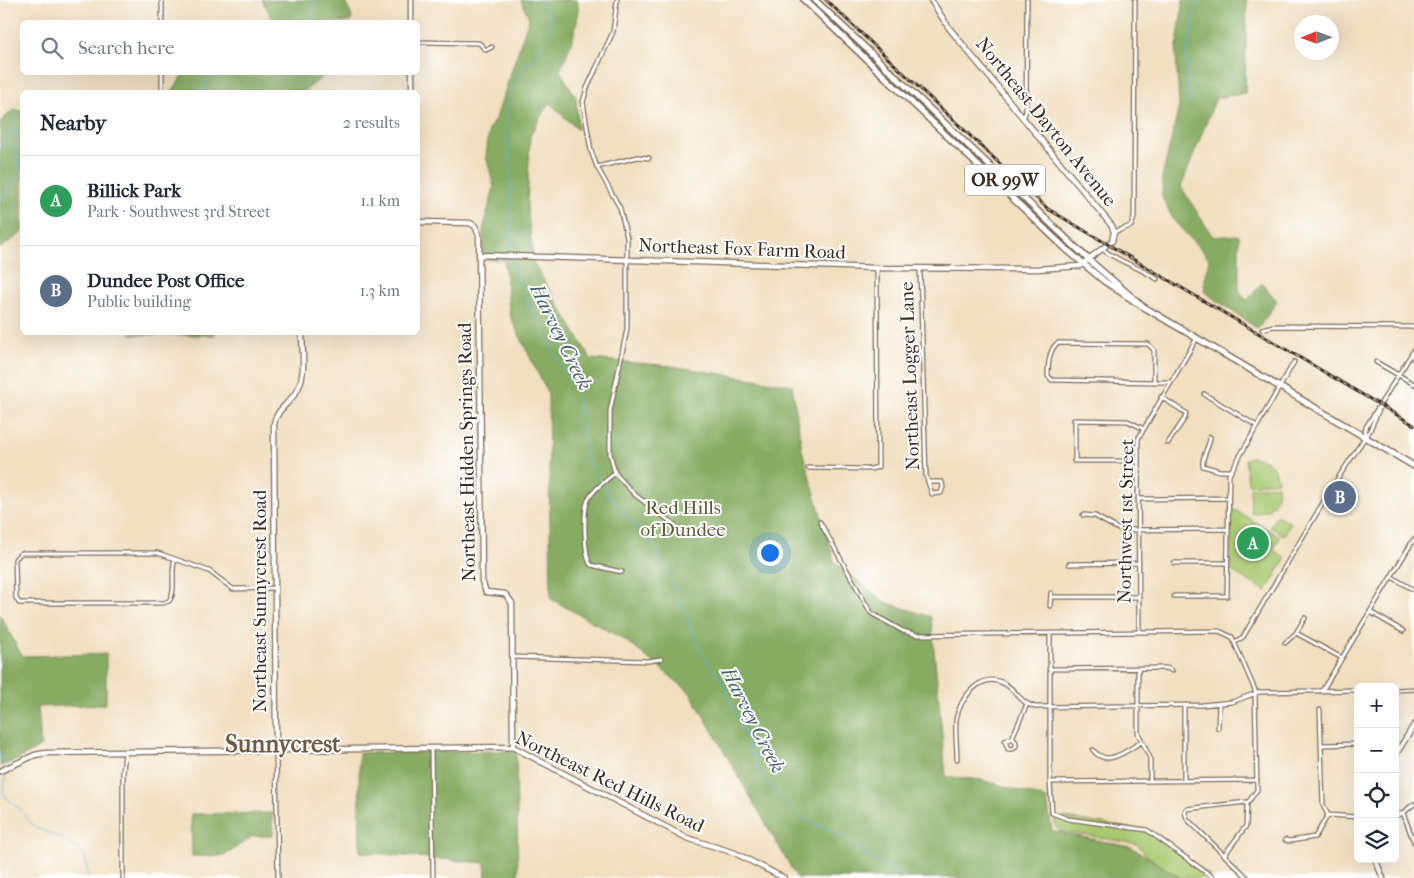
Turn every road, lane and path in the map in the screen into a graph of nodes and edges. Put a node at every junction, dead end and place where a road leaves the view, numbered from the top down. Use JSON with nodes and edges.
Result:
{"nodes":[{"id":1,"x":162,"y":0,"type":"edge"},
{"id":2,"x":411,"y":0,"type":"edge"},
{"id":3,"x":617,"y":0,"type":"edge"},
{"id":4,"x":804,"y":0,"type":"edge"},
{"id":5,"x":815,"y":0,"type":"edge"},
{"id":6,"x":931,"y":0,"type":"edge"},
{"id":7,"x":1027,"y":0,"type":"edge"},
{"id":8,"x":1135,"y":0,"type":"edge"},
{"id":9,"x":162,"y":20,"type":"edge"},
{"id":10,"x":411,"y":20,"type":"edge"},
{"id":11,"x":420,"y":42,"type":"edge"},
{"id":12,"x":492,"y":47,"type":"dead end"},
{"id":13,"x":162,"y":75,"type":"edge"},
{"id":14,"x":412,"y":75,"type":"edge"},
{"id":15,"x":162,"y":90,"type":"edge"},
{"id":16,"x":412,"y":90,"type":"edge"},
{"id":17,"x":1023,"y":119,"type":"junction"},
{"id":18,"x":649,"y":158,"type":"dead end"},
{"id":19,"x":597,"y":166,"type":"junction"},
{"id":20,"x":420,"y":222,"type":"edge"},
{"id":21,"x":1114,"y":232,"type":"junction"},
{"id":22,"x":1102,"y":249,"type":"junction"},
{"id":23,"x":480,"y":255,"type":"junction"},
{"id":24,"x":1089,"y":260,"type":"junction"},
{"id":25,"x":626,"y":261,"type":"junction"},
{"id":26,"x":1083,"y":264,"type":"junction"},
{"id":27,"x":877,"y":268,"type":"junction"},
{"id":28,"x":920,"y":268,"type":"junction"},
{"id":29,"x":1157,"y":279,"type":"dead end"},
{"id":30,"x":1140,"y":304,"type":"junction"},
{"id":31,"x":1414,"y":327,"type":"edge"},
{"id":32,"x":1262,"y":329,"type":"dead end"},
{"id":33,"x":302,"y":335,"type":"edge"},
{"id":34,"x":1197,"y":338,"type":"junction"},
{"id":35,"x":1414,"y":350,"type":"edge"},
{"id":36,"x":1294,"y":362,"type":"dead end"},
{"id":37,"x":1376,"y":362,"type":"dead end"},
{"id":38,"x":1399,"y":376,"type":"junction"},
{"id":39,"x":1154,"y":382,"type":"junction"},
{"id":40,"x":1171,"y":382,"type":"junction"},
{"id":41,"x":1414,"y":384,"type":"edge"},
{"id":42,"x":1280,"y":387,"type":"junction"},
{"id":43,"x":1204,"y":394,"type":"dead end"},
{"id":44,"x":1161,"y":397,"type":"junction"},
{"id":45,"x":1257,"y":426,"type":"junction"},
{"id":46,"x":1142,"y":428,"type":"junction"},
{"id":47,"x":1364,"y":436,"type":"junction"},
{"id":48,"x":1210,"y":437,"type":"dead end"},
{"id":49,"x":1168,"y":443,"type":"dead end"},
{"id":50,"x":1138,"y":461,"type":"junction"},
{"id":51,"x":1414,"y":466,"type":"edge"},
{"id":52,"x":808,"y":468,"type":"dead end"},
{"id":53,"x":1230,"y":471,"type":"junction"},
{"id":54,"x":615,"y":473,"type":"junction"},
{"id":55,"x":928,"y":482,"type":"junction"},
{"id":56,"x":1228,"y":498,"type":"junction"},
{"id":57,"x":1138,"y":499,"type":"junction"},
{"id":58,"x":1083,"y":515,"type":"dead end"},
{"id":59,"x":820,"y":522,"type":"dead end"},
{"id":60,"x":679,"y":528,"type":"dead end"},
{"id":61,"x":1228,"y":529,"type":"junction"},
{"id":62,"x":1139,"y":530,"type":"junction"},
{"id":63,"x":1414,"y":539,"type":"edge"},
{"id":64,"x":175,"y":560,"type":"junction"},
{"id":65,"x":1139,"y":563,"type":"junction"},
{"id":66,"x":1174,"y":563,"type":"dead end"},
{"id":67,"x":1227,"y":563,"type":"junction"},
{"id":68,"x":1069,"y":564,"type":"dead end"},
{"id":69,"x":622,"y":572,"type":"dead end"},
{"id":70,"x":1392,"y":577,"type":"junction"},
{"id":71,"x":275,"y":588,"type":"junction"},
{"id":72,"x":1414,"y":590,"type":"edge"},
{"id":73,"x":1051,"y":592,"type":"dead end"},
{"id":74,"x":1174,"y":596,"type":"dead end"},
{"id":75,"x":1051,"y":597,"type":"junction"},
{"id":76,"x":1139,"y":597,"type":"junction"},
{"id":77,"x":1050,"y":606,"type":"dead end"},
{"id":78,"x":1370,"y":612,"type":"junction"},
{"id":79,"x":1305,"y":618,"type":"dead end"},
{"id":80,"x":1139,"y":631,"type":"junction"},
{"id":81,"x":1403,"y":631,"type":"dead end"},
{"id":82,"x":1050,"y":633,"type":"junction"},
{"id":83,"x":1296,"y":633,"type":"junction"},
{"id":84,"x":1235,"y":642,"type":"junction"},
{"id":85,"x":1284,"y":644,"type":"dead end"},
{"id":86,"x":512,"y":657,"type":"junction"},
{"id":87,"x":1342,"y":658,"type":"junction"},
{"id":88,"x":661,"y":659,"type":"dead end"},
{"id":89,"x":1138,"y":668,"type":"junction"},
{"id":90,"x":1049,"y":669,"type":"junction"},
{"id":91,"x":1172,"y":671,"type":"dead end"},
{"id":92,"x":1354,"y":690,"type":"edge"},
{"id":93,"x":1399,"y":690,"type":"edge"},
{"id":94,"x":1414,"y":690,"type":"edge"},
{"id":95,"x":1322,"y":691,"type":"junction"},
{"id":96,"x":1256,"y":694,"type":"junction"},
{"id":97,"x":1027,"y":704,"type":"junction"},
{"id":98,"x":1219,"y":704,"type":"junction"},
{"id":99,"x":1138,"y":706,"type":"junction"},
{"id":100,"x":1184,"y":706,"type":"junction"},
{"id":101,"x":1049,"y":707,"type":"junction"},
{"id":102,"x":1320,"y":710,"type":"dead end"},
{"id":103,"x":1414,"y":725,"type":"edge"},
{"id":104,"x":1218,"y":728,"type":"dead end"},
{"id":105,"x":1012,"y":738,"type":"dead end"},
{"id":106,"x":1141,"y":742,"type":"junction"},
{"id":107,"x":1354,"y":744,"type":"edge"},
{"id":108,"x":1399,"y":744,"type":"edge"},
{"id":109,"x":1403,"y":744,"type":"junction"},
{"id":110,"x":1321,"y":745,"type":"junction"},
{"id":111,"x":513,"y":747,"type":"junction"},
{"id":112,"x":431,"y":748,"type":"junction"},
{"id":113,"x":276,"y":750,"type":"junction"},
{"id":114,"x":1093,"y":750,"type":"dead end"},
{"id":115,"x":1399,"y":750,"type":"edge"},
{"id":116,"x":125,"y":751,"type":"junction"},
{"id":117,"x":957,"y":759,"type":"dead end"},
{"id":118,"x":0,"y":771,"type":"edge"},
{"id":119,"x":1150,"y":780,"type":"junction"},
{"id":120,"x":1184,"y":780,"type":"junction"},
{"id":121,"x":1256,"y":780,"type":"junction"},
{"id":122,"x":1050,"y":782,"type":"junction"},
{"id":123,"x":1248,"y":802,"type":"junction"},
{"id":124,"x":1414,"y":804,"type":"edge"},
{"id":125,"x":1403,"y":813,"type":"junction"},
{"id":126,"x":1399,"y":814,"type":"edge"},
{"id":127,"x":1328,"y":815,"type":"junction"},
{"id":128,"x":1354,"y":817,"type":"edge"},
{"id":129,"x":1285,"y":840,"type":"dead end"},
{"id":130,"x":1414,"y":842,"type":"edge"},
{"id":131,"x":1225,"y":854,"type":"junction"},
{"id":132,"x":1377,"y":863,"type":"edge"},
{"id":133,"x":124,"y":878,"type":"edge"},
{"id":134,"x":278,"y":878,"type":"edge"},
{"id":135,"x":433,"y":878,"type":"edge"},
{"id":136,"x":784,"y":878,"type":"edge"},
{"id":137,"x":1214,"y":878,"type":"edge"},
{"id":138,"x":1248,"y":878,"type":"edge"},
{"id":139,"x":1383,"y":878,"type":"edge"}],
"edges":[{"from":1,"to":9,"type":"street"},
{"from":2,"to":10,"type":"street"},
{"from":3,"to":19,"type":"street"},
{"from":4,"to":26,"type":"main road","number":"OR 99W"},
{"from":5,"to":24,"type":"main road","number":"OR 99W"},
{"from":6,"to":17,"type":"street","name":"Northeast Dayton Avenue"},
{"from":7,"to":17,"type":"street"},
{"from":8,"to":21,"type":"street"},
{"from":11,"to":12,"type":"street"},
{"from":13,"to":15,"type":"street"},
{"from":14,"to":16,"type":"street"},
{"from":17,"to":21,"type":"street","name":"Northeast Dayton Avenue"},
{"from":18,"to":19,"type":"street"},
{"from":19,"to":25,"type":"street"},
{"from":20,"to":23,"type":"street"},
{"from":21,"to":22,"type":"street","name":"Northeast Dayton Avenue"},
{"from":22,"to":24,"type":"street","name":"Northeast Dayton Avenue"},
{"from":22,"to":29,"type":"street"},
{"from":23,"to":25,"type":"street","name":"Northeast Fox Farm Road"},
{"from":23,"to":86,"type":"street","name":"Northeast Hidden Springs Road"},
{"from":24,"to":26,"type":"street","name":"Northeast Fox Farm Road"},
{"from":24,"to":30,"type":"main road","number":"OR 99W"},
{"from":25,"to":27,"type":"street","name":"Northeast Fox Farm Road"},
{"from":25,"to":54,"type":"street"},
{"from":26,"to":28,"type":"street","name":"Northeast Fox Farm Road"},
{"from":26,"to":30,"type":"main road","number":"OR 99W"},
{"from":27,"to":28,"type":"street","name":"Northeast Fox Farm Road"},
{"from":27,"to":52,"type":"street"},
{"from":28,"to":55,"type":"street","name":"Northeast Logger Lane"},
{"from":30,"to":34,"type":"main road","number":"OR 99W"},
{"from":31,"to":32,"type":"street"},
{"from":33,"to":71,"type":"street","name":"Northeast Sunnycrest Road"},
{"from":34,"to":40,"type":"street","name":"Northwest 1st Street"},
{"from":34,"to":42,"type":"main road","number":"OR 99W"},
{"from":35,"to":38,"type":"street"},
{"from":36,"to":42,"type":"street"},
{"from":37,"to":38,"type":"street"},
{"from":38,"to":41,"type":"street"},
{"from":38,"to":47,"type":"street"},
{"from":39,"to":39,"type":"street"},
{"from":39,"to":40,"type":"street"},
{"from":40,"to":44,"type":"street","name":"Northwest 1st Street"},
{"from":42,"to":45,"type":"street"},
{"from":42,"to":47,"type":"main road","number":"OR 99W"},
{"from":43,"to":45,"type":"street"},
{"from":44,"to":46,"type":"street","name":"Northwest 1st Street"},
{"from":44,"to":49,"type":"street"},
{"from":45,"to":53,"type":"street"},
{"from":46,"to":50,"type":"street","name":"Northwest 1st Street"},
{"from":46,"to":50,"type":"street"},
{"from":47,"to":51,"type":"main road","number":"OR 99W"},
{"from":47,"to":84,"type":"street"},
{"from":48,"to":53,"type":"street"},
{"from":50,"to":57,"type":"street","name":"Northwest 1st Street"},
{"from":53,"to":56,"type":"street"},
{"from":54,"to":60,"type":"street"},
{"from":54,"to":69,"type":"street"},
{"from":55,"to":55,"type":"street","name":"Northeast Logger Lane"},
{"from":56,"to":57,"type":"street"},
{"from":56,"to":61,"type":"street"},
{"from":57,"to":62,"type":"street","name":"Northwest 1st Street"},
{"from":58,"to":62,"type":"street"},
{"from":59,"to":82,"type":"street"},
{"from":61,"to":62,"type":"street"},
{"from":61,"to":67,"type":"street"},
{"from":62,"to":65,"type":"street","name":"Northwest 1st Street"},
{"from":63,"to":70,"type":"street"},
{"from":64,"to":64,"type":"street"},
{"from":64,"to":71,"type":"street"},
{"from":65,"to":68,"type":"street"},
{"from":65,"to":76,"type":"street","name":"Northwest 1st Street"},
{"from":66,"to":67,"type":"street"},
{"from":67,"to":74,"type":"street"},
{"from":70,"to":72,"type":"street"},
{"from":70,"to":78,"type":"street"},
{"from":71,"to":113,"type":"street","name":"Northeast Sunnycrest Road"},
{"from":73,"to":75,"type":"street"},
{"from":75,"to":76,"type":"street"},
{"from":75,"to":77,"type":"street"},
{"from":76,"to":80,"type":"street","name":"Northwest 1st Street"},
{"from":78,"to":81,"type":"street"},
{"from":78,"to":87,"type":"street"},
{"from":79,"to":83,"type":"street"},
{"from":80,"to":82,"type":"street"},
{"from":80,"to":84,"type":"street"},
{"from":82,"to":90,"type":"street"},
{"from":83,"to":85,"type":"street"},
{"from":83,"to":87,"type":"street"},
{"from":84,"to":96,"type":"street"},
{"from":86,"to":88,"type":"street"},
{"from":86,"to":111,"type":"street","name":"Northeast Hidden Springs Road"},
{"from":87,"to":95,"type":"street"},
{"from":89,"to":90,"type":"street"},
{"from":89,"to":91,"type":"street"},
{"from":89,"to":99,"type":"street"},
{"from":90,"to":101,"type":"street"},
{"from":92,"to":95,"type":"street"},
{"from":93,"to":94,"type":"street"},
{"from":95,"to":96,"type":"street"},
{"from":96,"to":98,"type":"street"},
{"from":96,"to":121,"type":"street"},
{"from":97,"to":101,"type":"street"},
{"from":97,"to":105,"type":"street"},
{"from":97,"to":117,"type":"street"},
{"from":98,"to":100,"type":"street"},
{"from":98,"to":104,"type":"street"},
{"from":99,"to":100,"type":"street"},
{"from":99,"to":101,"type":"street"},
{"from":99,"to":106,"type":"street"},
{"from":100,"to":120,"type":"street"},
{"from":101,"to":122,"type":"street"},
{"from":102,"to":110,"type":"street"},
{"from":103,"to":109,"type":"street"},
{"from":106,"to":114,"type":"street"},
{"from":106,"to":119,"type":"street"},
{"from":107,"to":110,"type":"street"},
{"from":108,"to":109,"type":"street"},
{"from":109,"to":115,"type":"street"},
{"from":110,"to":127,"type":"street"},
{"from":111,"to":112,"type":"street","name":"Northeast Red Hills Road"},
{"from":111,"to":136,"type":"street","name":"Northeast Red Hills Road"},
{"from":112,"to":113,"type":"street","name":"Northeast Red Hills Road"},
{"from":112,"to":135,"type":"street"},
{"from":113,"to":116,"type":"street","name":"Northeast Red Hills Road"},
{"from":113,"to":134,"type":"street","name":"Northeast Sunnycrest Road"},
{"from":116,"to":118,"type":"street","name":"Northeast Red Hills Road"},
{"from":116,"to":133,"type":"street"},
{"from":119,"to":120,"type":"street"},
{"from":119,"to":122,"type":"street"},
{"from":120,"to":121,"type":"street"},
{"from":121,"to":123,"type":"street"},
{"from":122,"to":137,"type":"street"},
{"from":123,"to":131,"type":"street"},
{"from":123,"to":131,"type":"street"},
{"from":124,"to":125,"type":"street"},
{"from":125,"to":126,"type":"street"},
{"from":125,"to":130,"type":"street"},
{"from":127,"to":128,"type":"street"},
{"from":127,"to":129,"type":"street"},
{"from":131,"to":138,"type":"street"},
{"from":132,"to":139,"type":"street"}]}
